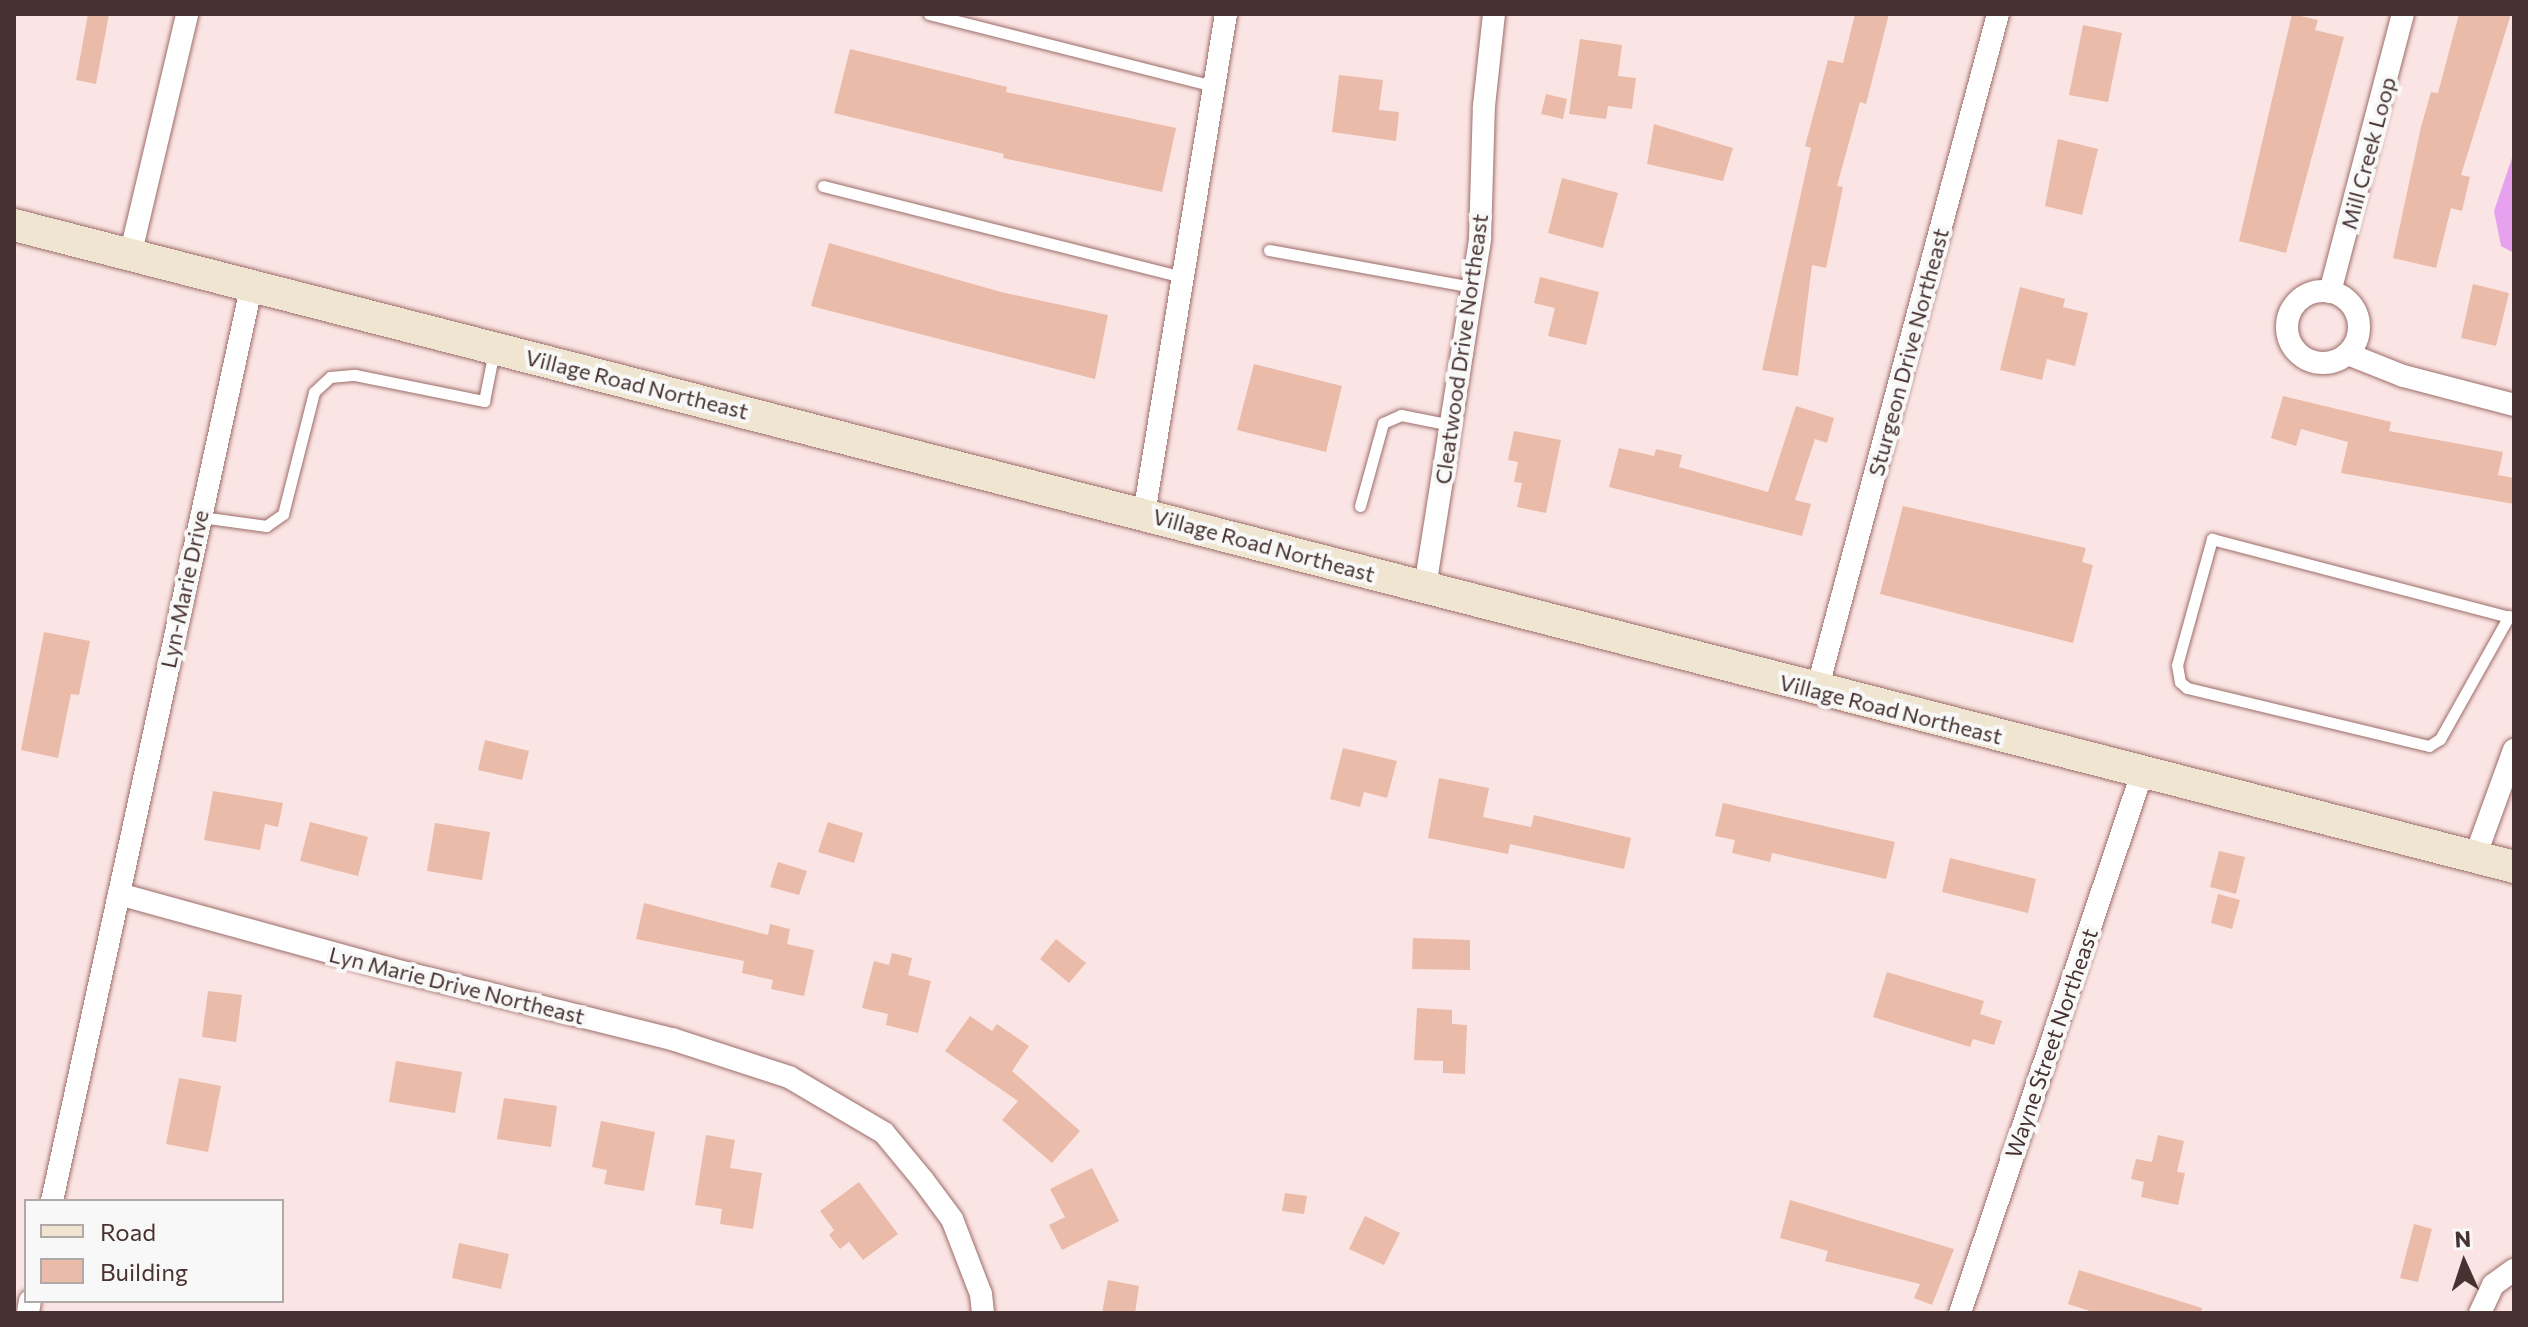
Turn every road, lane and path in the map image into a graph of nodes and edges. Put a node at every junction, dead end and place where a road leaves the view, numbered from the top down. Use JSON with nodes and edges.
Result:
{"nodes":[{"id":1,"x":187,"y":14,"type":"edge"},
{"id":2,"x":929,"y":14,"type":"edge"},
{"id":3,"x":1226,"y":14,"type":"edge"},
{"id":4,"x":1494,"y":14,"type":"edge"},
{"id":5,"x":1998,"y":14,"type":"edge"},
{"id":6,"x":2403,"y":14,"type":"edge"},
{"id":7,"x":1214,"y":86,"type":"junction"},
{"id":8,"x":823,"y":186,"type":"dead end"},
{"id":9,"x":14,"y":225,"type":"edge"},
{"id":10,"x":1269,"y":250,"type":"dead end"},
{"id":11,"x":130,"y":256,"type":"junction"},
{"id":12,"x":1183,"y":277,"type":"junction"},
{"id":13,"x":252,"y":284,"type":"junction"},
{"id":14,"x":1472,"y":287,"type":"junction"},
{"id":15,"x":2330,"y":292,"type":"junction"},
{"id":16,"x":495,"y":349,"type":"junction"},
{"id":17,"x":2348,"y":354,"type":"junction"},
{"id":18,"x":2514,"y":405,"type":"edge"},
{"id":19,"x":1452,"y":425,"type":"junction"},
{"id":20,"x":1360,"y":506,"type":"dead end"},
{"id":21,"x":1144,"y":514,"type":"junction"},
{"id":22,"x":200,"y":517,"type":"junction"},
{"id":23,"x":1425,"y":587,"type":"junction"},
{"id":24,"x":2511,"y":617,"type":"edge"},
{"id":25,"x":1817,"y":690,"type":"junction"},
{"id":26,"x":2514,"y":750,"type":"edge"},
{"id":27,"x":2142,"y":773,"type":"junction"},
{"id":28,"x":2475,"y":857,"type":"junction"},
{"id":29,"x":2514,"y":867,"type":"edge"},
{"id":30,"x":119,"y":894,"type":"junction"},
{"id":31,"x":52,"y":1199,"type":"edge"},
{"id":32,"x":2514,"y":1270,"type":"edge"},
{"id":33,"x":983,"y":1313,"type":"edge"},
{"id":34,"x":1960,"y":1313,"type":"edge"},
{"id":35,"x":2480,"y":1313,"type":"edge"}],
"edges":[{"from":1,"to":11,"type":"street"},
{"from":2,"to":7,"type":"lane"},
{"from":3,"to":7,"type":"street"},
{"from":4,"to":14,"type":"street","name":"Cleatwood Drive Northeast"},
{"from":5,"to":25,"type":"street","name":"Sturgeon Drive Northeast"},
{"from":6,"to":15,"type":"street","name":"Mill Creek Loop"},
{"from":7,"to":12,"type":"street"},
{"from":8,"to":12,"type":"lane"},
{"from":9,"to":11,"type":"main road","name":"Village Road Northeast"},
{"from":10,"to":14,"type":"lane"},
{"from":11,"to":13,"type":"main road","name":"Village Road Northeast"},
{"from":12,"to":21,"type":"street"},
{"from":13,"to":16,"type":"main road","name":"Village Road Northeast"},
{"from":13,"to":22,"type":"street","name":"Lyn-Marie Drive"},
{"from":14,"to":19,"type":"street","name":"Cleatwood Drive Northeast"},
{"from":15,"to":17,"type":"street"},
{"from":15,"to":17,"type":"street"},
{"from":16,"to":21,"type":"main road","name":"Village Road Northeast"},
{"from":16,"to":22,"type":"lane"},
{"from":17,"to":18,"type":"street"},
{"from":19,"to":20,"type":"lane"},
{"from":19,"to":23,"type":"street","name":"Cleatwood Drive Northeast"},
{"from":21,"to":23,"type":"main road","name":"Village Road Northeast"},
{"from":22,"to":30,"type":"street","name":"Lyn-Marie Drive"},
{"from":23,"to":25,"type":"main road","name":"Village Road Northeast"},
{"from":24,"to":24,"type":"lane"},
{"from":25,"to":27,"type":"main road","name":"Village Road Northeast"},
{"from":26,"to":28,"type":"street"},
{"from":27,"to":28,"type":"main road","name":"Village Road Northeast"},
{"from":27,"to":34,"type":"street","name":"Wayne Street Northeast"},
{"from":28,"to":29,"type":"main road","name":"Village Road Northeast"},
{"from":30,"to":31,"type":"street"},
{"from":30,"to":33,"type":"street","name":"Lyn Marie Drive Northeast"},
{"from":32,"to":35,"type":"street"}]}
